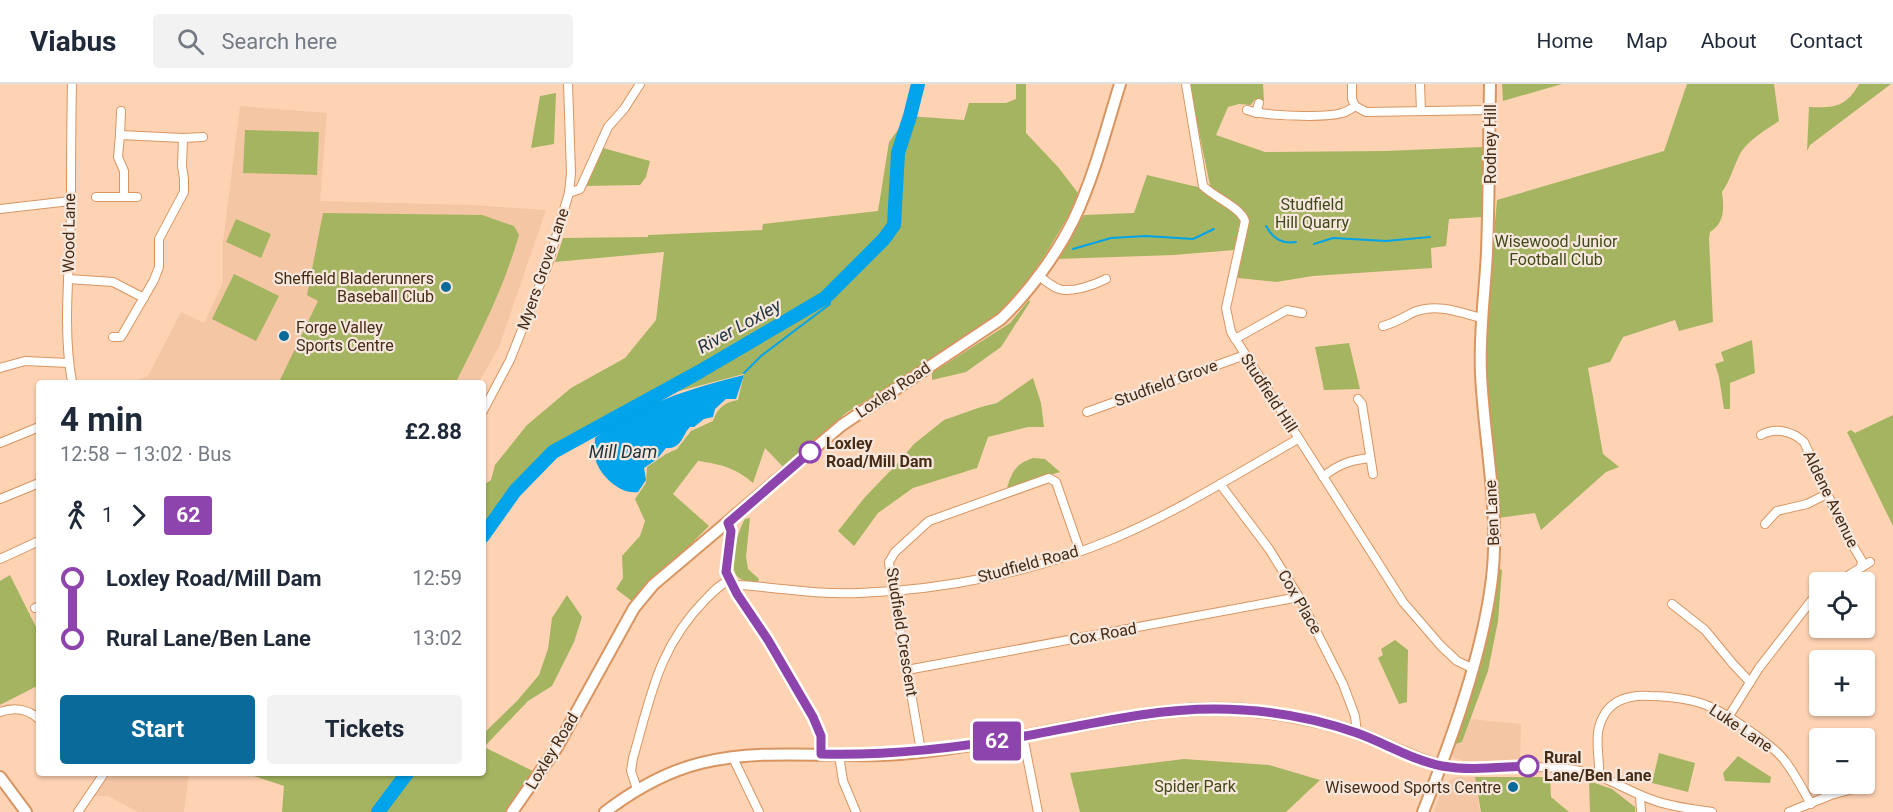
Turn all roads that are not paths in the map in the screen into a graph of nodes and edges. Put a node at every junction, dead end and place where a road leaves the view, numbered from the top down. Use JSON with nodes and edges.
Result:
{"nodes":[{"id":1,"x":72,"y":84,"type":"edge"},
{"id":2,"x":568,"y":84,"type":"edge"},
{"id":3,"x":640,"y":84,"type":"edge"},
{"id":4,"x":1120,"y":84,"type":"edge"},
{"id":5,"x":1186,"y":84,"type":"edge"},
{"id":6,"x":1352,"y":84,"type":"edge"},
{"id":7,"x":1420,"y":84,"type":"edge"},
{"id":8,"x":1490,"y":84,"type":"edge"},
{"id":9,"x":1258,"y":103,"type":"dead end"},
{"id":10,"x":1354,"y":106,"type":"junction"},
{"id":11,"x":1247,"y":110,"type":"dead end"},
{"id":12,"x":1490,"y":110,"type":"junction"},
{"id":13,"x":121,"y":111,"type":"dead end"},
{"id":14,"x":1421,"y":111,"type":"junction"},
{"id":15,"x":1256,"y":114,"type":"junction"},
{"id":16,"x":120,"y":135,"type":"junction"},
{"id":17,"x":203,"y":137,"type":"dead end"},
{"id":18,"x":183,"y":138,"type":"junction"},
{"id":19,"x":569,"y":193,"type":"junction"},
{"id":20,"x":96,"y":197,"type":"dead end"},
{"id":21,"x":124,"y":197,"type":"junction"},
{"id":22,"x":137,"y":197,"type":"dead end"},
{"id":23,"x":70,"y":201,"type":"junction"},
{"id":24,"x":1489,"y":203,"type":"joint"},
{"id":25,"x":0,"y":209,"type":"edge"},
{"id":26,"x":1038,"y":275,"type":"junction"},
{"id":27,"x":68,"y":279,"type":"junction"},
{"id":28,"x":1106,"y":279,"type":"dead end"},
{"id":29,"x":144,"y":298,"type":"junction"},
{"id":30,"x":1302,"y":313,"type":"dead end"},
{"id":31,"x":1481,"y":318,"type":"junction"},
{"id":32,"x":1383,"y":326,"type":"dead end"},
{"id":33,"x":113,"y":337,"type":"dead end"},
{"id":34,"x":1235,"y":339,"type":"junction"},
{"id":35,"x":1245,"y":355,"type":"junction"},
{"id":36,"x":69,"y":363,"type":"junction"},
{"id":37,"x":0,"y":368,"type":"edge"},
{"id":38,"x":72,"y":380,"type":"edge"},
{"id":39,"x":1358,"y":399,"type":"dead end"},
{"id":40,"x":486,"y":405,"type":"edge"},
{"id":41,"x":1087,"y":412,"type":"dead end"},
{"id":42,"x":36,"y":428,"type":"edge"},
{"id":43,"x":1761,"y":435,"type":"dead end"},
{"id":44,"x":1298,"y":438,"type":"junction"},
{"id":45,"x":0,"y":443,"type":"edge"},
{"id":46,"x":1370,"y":458,"type":"junction"},
{"id":47,"x":1373,"y":474,"type":"dead end"},
{"id":48,"x":1323,"y":477,"type":"junction"},
{"id":49,"x":36,"y":484,"type":"edge"},
{"id":50,"x":1220,"y":484,"type":"junction"},
{"id":51,"x":1827,"y":494,"type":"junction"},
{"id":52,"x":0,"y":499,"type":"edge"},
{"id":53,"x":728,"y":523,"type":"junction"},
{"id":54,"x":1765,"y":524,"type":"dead end"},
{"id":55,"x":36,"y":542,"type":"edge"},
{"id":56,"x":1080,"y":551,"type":"junction"},
{"id":57,"x":0,"y":559,"type":"edge"},
{"id":58,"x":1870,"y":562,"type":"dead end"},
{"id":59,"x":1861,"y":567,"type":"junction"},
{"id":60,"x":1853,"y":572,"type":"edge"},
{"id":61,"x":731,"y":582,"type":"junction"},
{"id":62,"x":894,"y":591,"type":"junction"},
{"id":63,"x":1299,"y":597,"type":"junction"},
{"id":64,"x":1672,"y":604,"type":"dead end"},
{"id":65,"x":1809,"y":604,"type":"edge"},
{"id":66,"x":1472,"y":668,"type":"junction"},
{"id":67,"x":907,"y":670,"type":"junction"},
{"id":68,"x":1750,"y":682,"type":"junction"},
{"id":69,"x":0,"y":712,"type":"edge"},
{"id":70,"x":1729,"y":716,"type":"junction"},
{"id":71,"x":36,"y":717,"type":"edge"},
{"id":72,"x":1357,"y":733,"type":"junction"},
{"id":73,"x":1023,"y":736,"type":"junction"},
{"id":74,"x":921,"y":751,"type":"junction"},
{"id":75,"x":821,"y":754,"type":"junction"},
{"id":76,"x":839,"y":755,"type":"junction"},
{"id":77,"x":733,"y":758,"type":"junction"},
{"id":78,"x":1441,"y":766,"type":"junction"},
{"id":79,"x":102,"y":776,"type":"edge"},
{"id":80,"x":1599,"y":776,"type":"junction"},
{"id":81,"x":0,"y":777,"type":"edge"},
{"id":82,"x":637,"y":789,"type":"junction"},
{"id":83,"x":1835,"y":794,"type":"edge"},
{"id":84,"x":1640,"y":795,"type":"junction"},
{"id":85,"x":1812,"y":804,"type":"junction"},
{"id":86,"x":611,"y":810,"type":"edge"},
{"id":87,"x":26,"y":812,"type":"edge"},
{"id":88,"x":78,"y":812,"type":"edge"},
{"id":89,"x":512,"y":812,"type":"edge"},
{"id":90,"x":759,"y":812,"type":"edge"},
{"id":91,"x":856,"y":812,"type":"edge"},
{"id":92,"x":1038,"y":812,"type":"edge"},
{"id":93,"x":1423,"y":812,"type":"edge"},
{"id":94,"x":1641,"y":812,"type":"edge"},
{"id":95,"x":1712,"y":812,"type":"edge"},
{"id":96,"x":1789,"y":812,"type":"edge"}],
"edges":[{"from":1,"to":23,"type":"street","name":"Wood Lane"},
{"from":2,"to":19,"type":"street","name":"Myers Grove Lane"},
{"from":3,"to":19,"type":"street"},
{"from":4,"to":26,"type":"street","name":"Loxley Road"},
{"from":5,"to":34,"type":"street","name":"Studfield Hill"},
{"from":6,"to":10,"type":"street"},
{"from":7,"to":14,"type":"street"},
{"from":8,"to":12,"type":"street","name":"Rodney Hill"},
{"from":9,"to":15,"type":"street"},
{"from":10,"to":14,"type":"street"},
{"from":10,"to":15,"type":"street"},
{"from":11,"to":15,"type":"street"},
{"from":12,"to":14,"type":"street"},
{"from":12,"to":24,"type":"street","name":"Rodney Hill"},
{"from":13,"to":16,"type":"street"},
{"from":16,"to":18,"type":"street"},
{"from":16,"to":21,"type":"street"},
{"from":17,"to":18,"type":"street"},
{"from":18,"to":29,"type":"street"},
{"from":19,"to":40,"type":"street","name":"Myers Grove Lane"},
{"from":20,"to":21,"type":"street"},
{"from":21,"to":22,"type":"street"},
{"from":23,"to":25,"type":"street"},
{"from":23,"to":27,"type":"street","name":"Wood Lane"},
{"from":24,"to":31,"type":"street","name":"Ben Lane"},
{"from":26,"to":28,"type":"street"},
{"from":26,"to":53,"type":"street","name":"Loxley Road"},
{"from":27,"to":29,"type":"street"},
{"from":27,"to":36,"type":"street","name":"Wood Lane"},
{"from":29,"to":33,"type":"street"},
{"from":30,"to":34,"type":"street"},
{"from":31,"to":32,"type":"street"},
{"from":31,"to":66,"type":"street","name":"Ben Lane"},
{"from":34,"to":35,"type":"street","name":"Studfield Hill"},
{"from":35,"to":41,"type":"street","name":"Studfield Grove"},
{"from":35,"to":44,"type":"street","name":"Studfield Hill"},
{"from":36,"to":37,"type":"street"},
{"from":36,"to":38,"type":"street","name":"Wood Lane"},
{"from":39,"to":46,"type":"street"},
{"from":42,"to":45,"type":"street"},
{"from":43,"to":51,"type":"street","name":"Aldene Avenue"},
{"from":44,"to":48,"type":"street","name":"Studfield Hill"},
{"from":44,"to":50,"type":"street","name":"Studfield Road"},
{"from":46,"to":47,"type":"street"},
{"from":46,"to":48,"type":"street"},
{"from":48,"to":66,"type":"street","name":"Studfield Hill"},
{"from":49,"to":52,"type":"street"},
{"from":50,"to":56,"type":"street","name":"Studfield Road"},
{"from":50,"to":63,"type":"street","name":"Cox Place"},
{"from":51,"to":54,"type":"street"},
{"from":51,"to":59,"type":"street","name":"Aldene Avenue"},
{"from":53,"to":61,"type":"street"},
{"from":53,"to":89,"type":"street","name":"Loxley Road"},
{"from":55,"to":57,"type":"street"},
{"from":56,"to":62,"type":"street","name":"Studfield Road"},
{"from":56,"to":62,"type":"street","name":"Studfield Crescent"},
{"from":58,"to":59,"type":"street"},
{"from":59,"to":60,"type":"street"},
{"from":61,"to":62,"type":"street","name":"Studfield Road"},
{"from":61,"to":75,"type":"street"},
{"from":61,"to":82,"type":"street"},
{"from":62,"to":67,"type":"street","name":"Studfield Crescent"},
{"from":63,"to":67,"type":"street","name":"Cox Road"},
{"from":63,"to":72,"type":"street","name":"Cox Place"},
{"from":64,"to":68,"type":"street"},
{"from":65,"to":68,"type":"street"},
{"from":66,"to":78,"type":"street","name":"Ben Lane"},
{"from":67,"to":74,"type":"street","name":"Studfield Crescent"},
{"from":68,"to":70,"type":"street"},
{"from":69,"to":71,"type":"street"},
{"from":70,"to":80,"type":"street","name":"Luke Lane"},
{"from":70,"to":85,"type":"street","name":"Luke Lane"},
{"from":72,"to":73,"type":"street"},
{"from":72,"to":78,"type":"street"},
{"from":73,"to":74,"type":"street"},
{"from":73,"to":92,"type":"street"},
{"from":74,"to":76,"type":"street"},
{"from":75,"to":76,"type":"street"},
{"from":75,"to":77,"type":"street"},
{"from":76,"to":91,"type":"street"},
{"from":77,"to":82,"type":"street"},
{"from":77,"to":90,"type":"street"},
{"from":78,"to":80,"type":"street"},
{"from":78,"to":93,"type":"street","name":"Ben Lane"},
{"from":79,"to":88,"type":"street"},
{"from":80,"to":84,"type":"street"},
{"from":81,"to":87,"type":"street"},
{"from":82,"to":86,"type":"street"},
{"from":83,"to":85,"type":"street"},
{"from":84,"to":94,"type":"street"},
{"from":84,"to":95,"type":"street"},
{"from":85,"to":96,"type":"street"}]}
